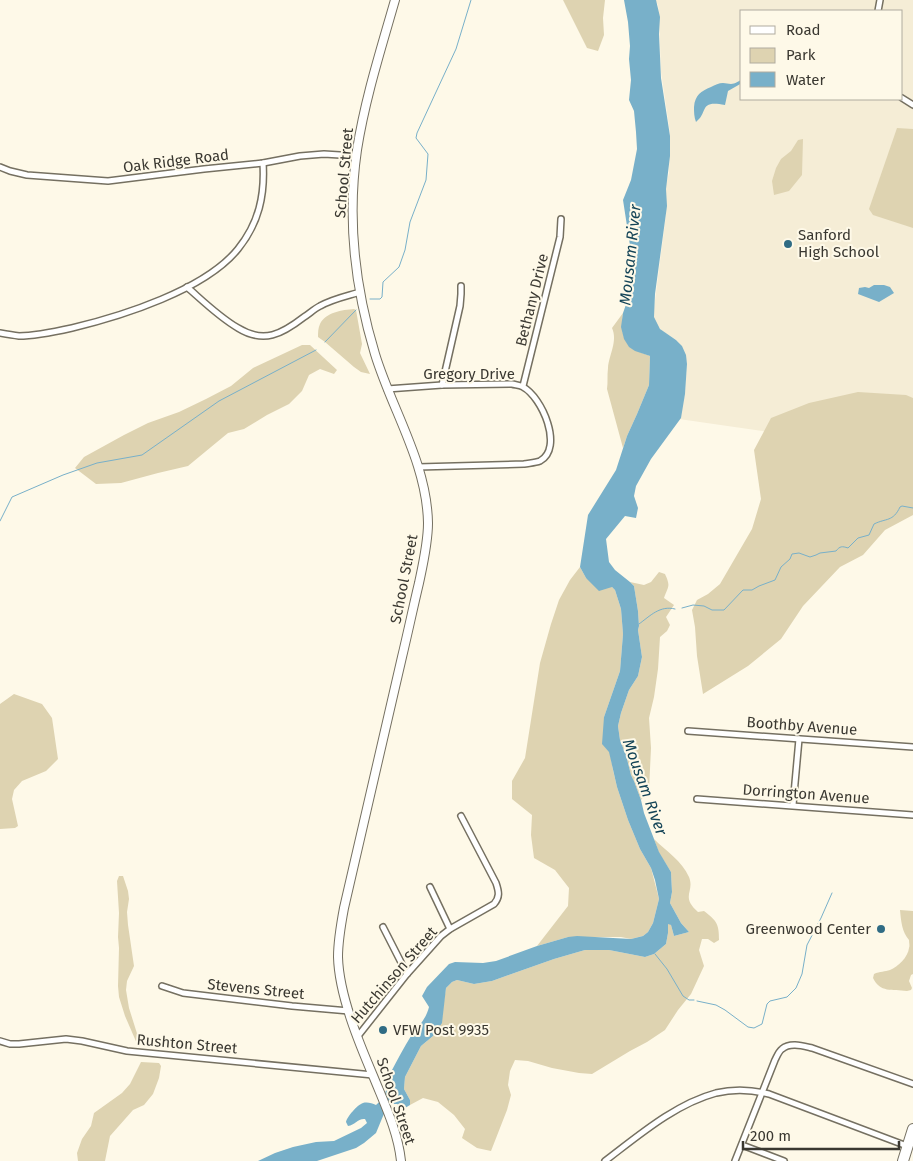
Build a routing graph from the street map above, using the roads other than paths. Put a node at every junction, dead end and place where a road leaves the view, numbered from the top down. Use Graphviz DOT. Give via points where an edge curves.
graph roads {
  1 [pos="395,0"];
  2 [pos="356,156"];
  3 [pos="263,163"];
  4 [pos="0,168"];
  5 [pos="561,219"];
  6 [pos="461,286"];
  7 [pos="187,287"];
  8 [pos="360,292"];
  9 [pos="0,333"];
  10 [pos="442,385"];
  11 [pos="523,386"];
  12 [pos="387,389"];
  13 [pos="418,468"];
  14 [pos="688,731"];
  15 [pos="799,739"];
  16 [pos="913,747"];
  17 [pos="697,799"];
  18 [pos="793,805"];
  19 [pos="913,815"];
  20 [pos="461,816"];
  21 [pos="430,887"];
  22 [pos="383,927"];
  23 [pos="450,929"];
  24 [pos="407,974"];
  25 [pos="162,986"];
  26 [pos="349,1011"];
  27 [pos="358,1036"];
  28 [pos="0,1041"];
  29 [pos="372,1075"];
  30 [pos="913,1084"];
  31 [pos="762,1092"];
  32 [pos="913,1129"];
  33 [pos="742,1145"];
  34 [pos="908,1146"];
  35 [pos="401,1161"];
  36 [pos="605,1161"];
  37 [pos="735,1161"];
  38 [pos="784,1161"];
  39 [pos="904,1161"];
  1 -- 2 [label="street, School Street" via="366,103"];
  2 -- 3 [label="street, Oak Ridge Road" via="324,154"];
  2 -- 8 [label="street, School Street" via="353,223"];
  3 -- 4 [label="street, Oak Ridge Road" via="108,181 27,175"];
  3 -- 7 [label="street" via="261,201 247,237 232,256"];
  5 -- 11 [label="street, Bethany Drive" via="560,237"];
  6 -- 10 [label="street" via="460,306"];
  7 -- 8 [label="street" via="238,329 262,337 290,329 318,307"];
  7 -- 9 [label="street" via="101,321 33,335"];
  8 -- 12 [label="street, School Street" via="368,332"];
  10 -- 11 [label="street, Gregory Drive"];
  10 -- 12 [label="street, Gregory Drive"];
  11 -- 13 [label="street, Gregory Drive" via="538,400 548,422 549,447 542,459 524,464"];
  12 -- 13 [label="street, School Street"];
  13 -- 26 [label="street, School Street" via="428,523 424,560 340,931 339,972"];
  14 -- 15 [label="street, Boothby Avenue"];
  15 -- 16 [label="street, Boothby Avenue"];
  15 -- 18 [label="street"];
  17 -- 18 [label="street, Dorrington Avenue"];
  18 -- 19 [label="street, Dorrington Avenue"];
  20 -- 23 [label="street, Hutchinson Street" via="496,884 498,896 494,904"];
  21 -- 23 [label="street"];
  22 -- 24 [label="street"];
  23 -- 24 [label="street, Hutchinson Street"];
  24 -- 27 [label="street, Hutchinson Street"];
  25 -- 26 [label="street, Stevens Street" via="183,993"];
  26 -- 27 [label="street, School Street"];
  27 -- 29 [label="street, School Street"];
  28 -- 29 [label="street, Rushton Street" via="19,1044 66,1039 127,1051"];
  29 -- 35 [label="street, School Street" via="387,1109"];
  30 -- 31 [label="street" via="812,1048 793,1045 782,1049"];
  31 -- 33 [label="street"];
  31 -- 34 [label="street"];
  31 -- 36 [label="street" via="725,1092 686,1105 658,1121"];
  32 -- 34 [label="highway"];
  33 -- 37 [label="street"];
  33 -- 38 [label="street"];
  34 -- 39 [label="highway"];
}
